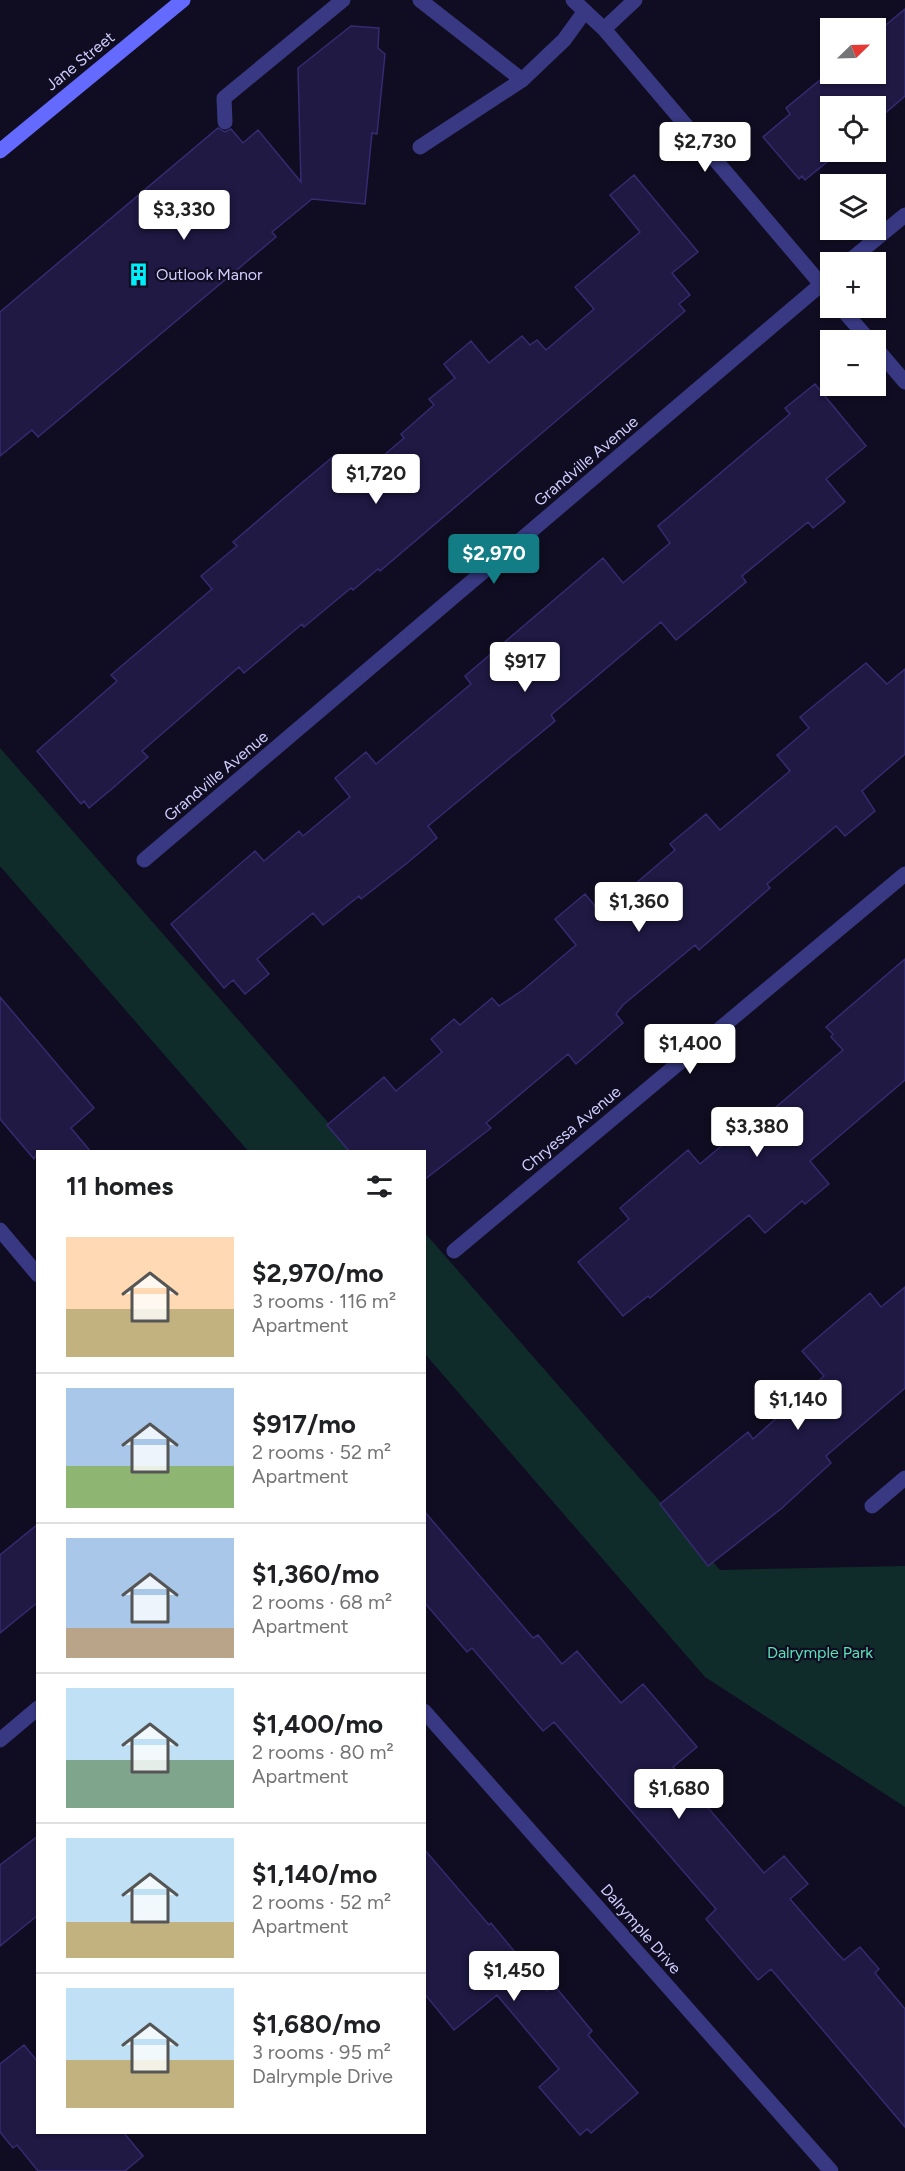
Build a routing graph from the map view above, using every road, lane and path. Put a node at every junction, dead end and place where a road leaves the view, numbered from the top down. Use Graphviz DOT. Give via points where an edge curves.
graph roads {
  1 [pos="183,0"];
  2 [pos="343,0"];
  3 [pos="420,0"];
  4 [pos="573,0"];
  5 [pos="635,0"];
  6 [pos="585,11"];
  7 [pos="604,29"];
  8 [pos="522,80"];
  9 [pos="225,122"];
  10 [pos="420,147"];
  11 [pos="0,151"];
  12 [pos="905,215"];
  13 [pos="860,252"];
  14 [pos="820,276"];
  15 [pos="820,292"];
  16 [pos="850,318"];
  17 [pos="860,330"];
  18 [pos="886,360"];
  19 [pos="905,382"];
  20 [pos="144,860"];
  21 [pos="905,874"];
  22 [pos="0,1230"];
  23 [pos="454,1251"];
  24 [pos="36,1273"];
  25 [pos="905,1478"];
  26 [pos="872,1506"];
  27 [pos="36,1710"];
  28 [pos="426,1713"];
  29 [pos="0,1740"];
  30 [pos="831,2171"];
  1 -- 11 [label="main road, Jane Street"];
  2 -- 9 [label="street" via="224,98"];
  3 -- 8 [label="street"];
  4 -- 6 [label="street"];
  5 -- 7 [label="street"];
  6 -- 7 [label="street"];
  6 -- 8 [label="street" via="564,40"];
  7 -- 14 [label="street"];
  8 -- 10 [label="street"];
  12 -- 13 [label="street"];
  15 -- 20 [label="street, Grandville Avenue"];
  16 -- 17 [label="street"];
  18 -- 19 [label="street"];
  21 -- 23 [label="street, Chryessa Avenue"];
  22 -- 24 [label="street"];
  25 -- 26 [label="street"];
  27 -- 29 [label="street"];
  28 -- 30 [label="street, Dalrymple Drive"];
}
